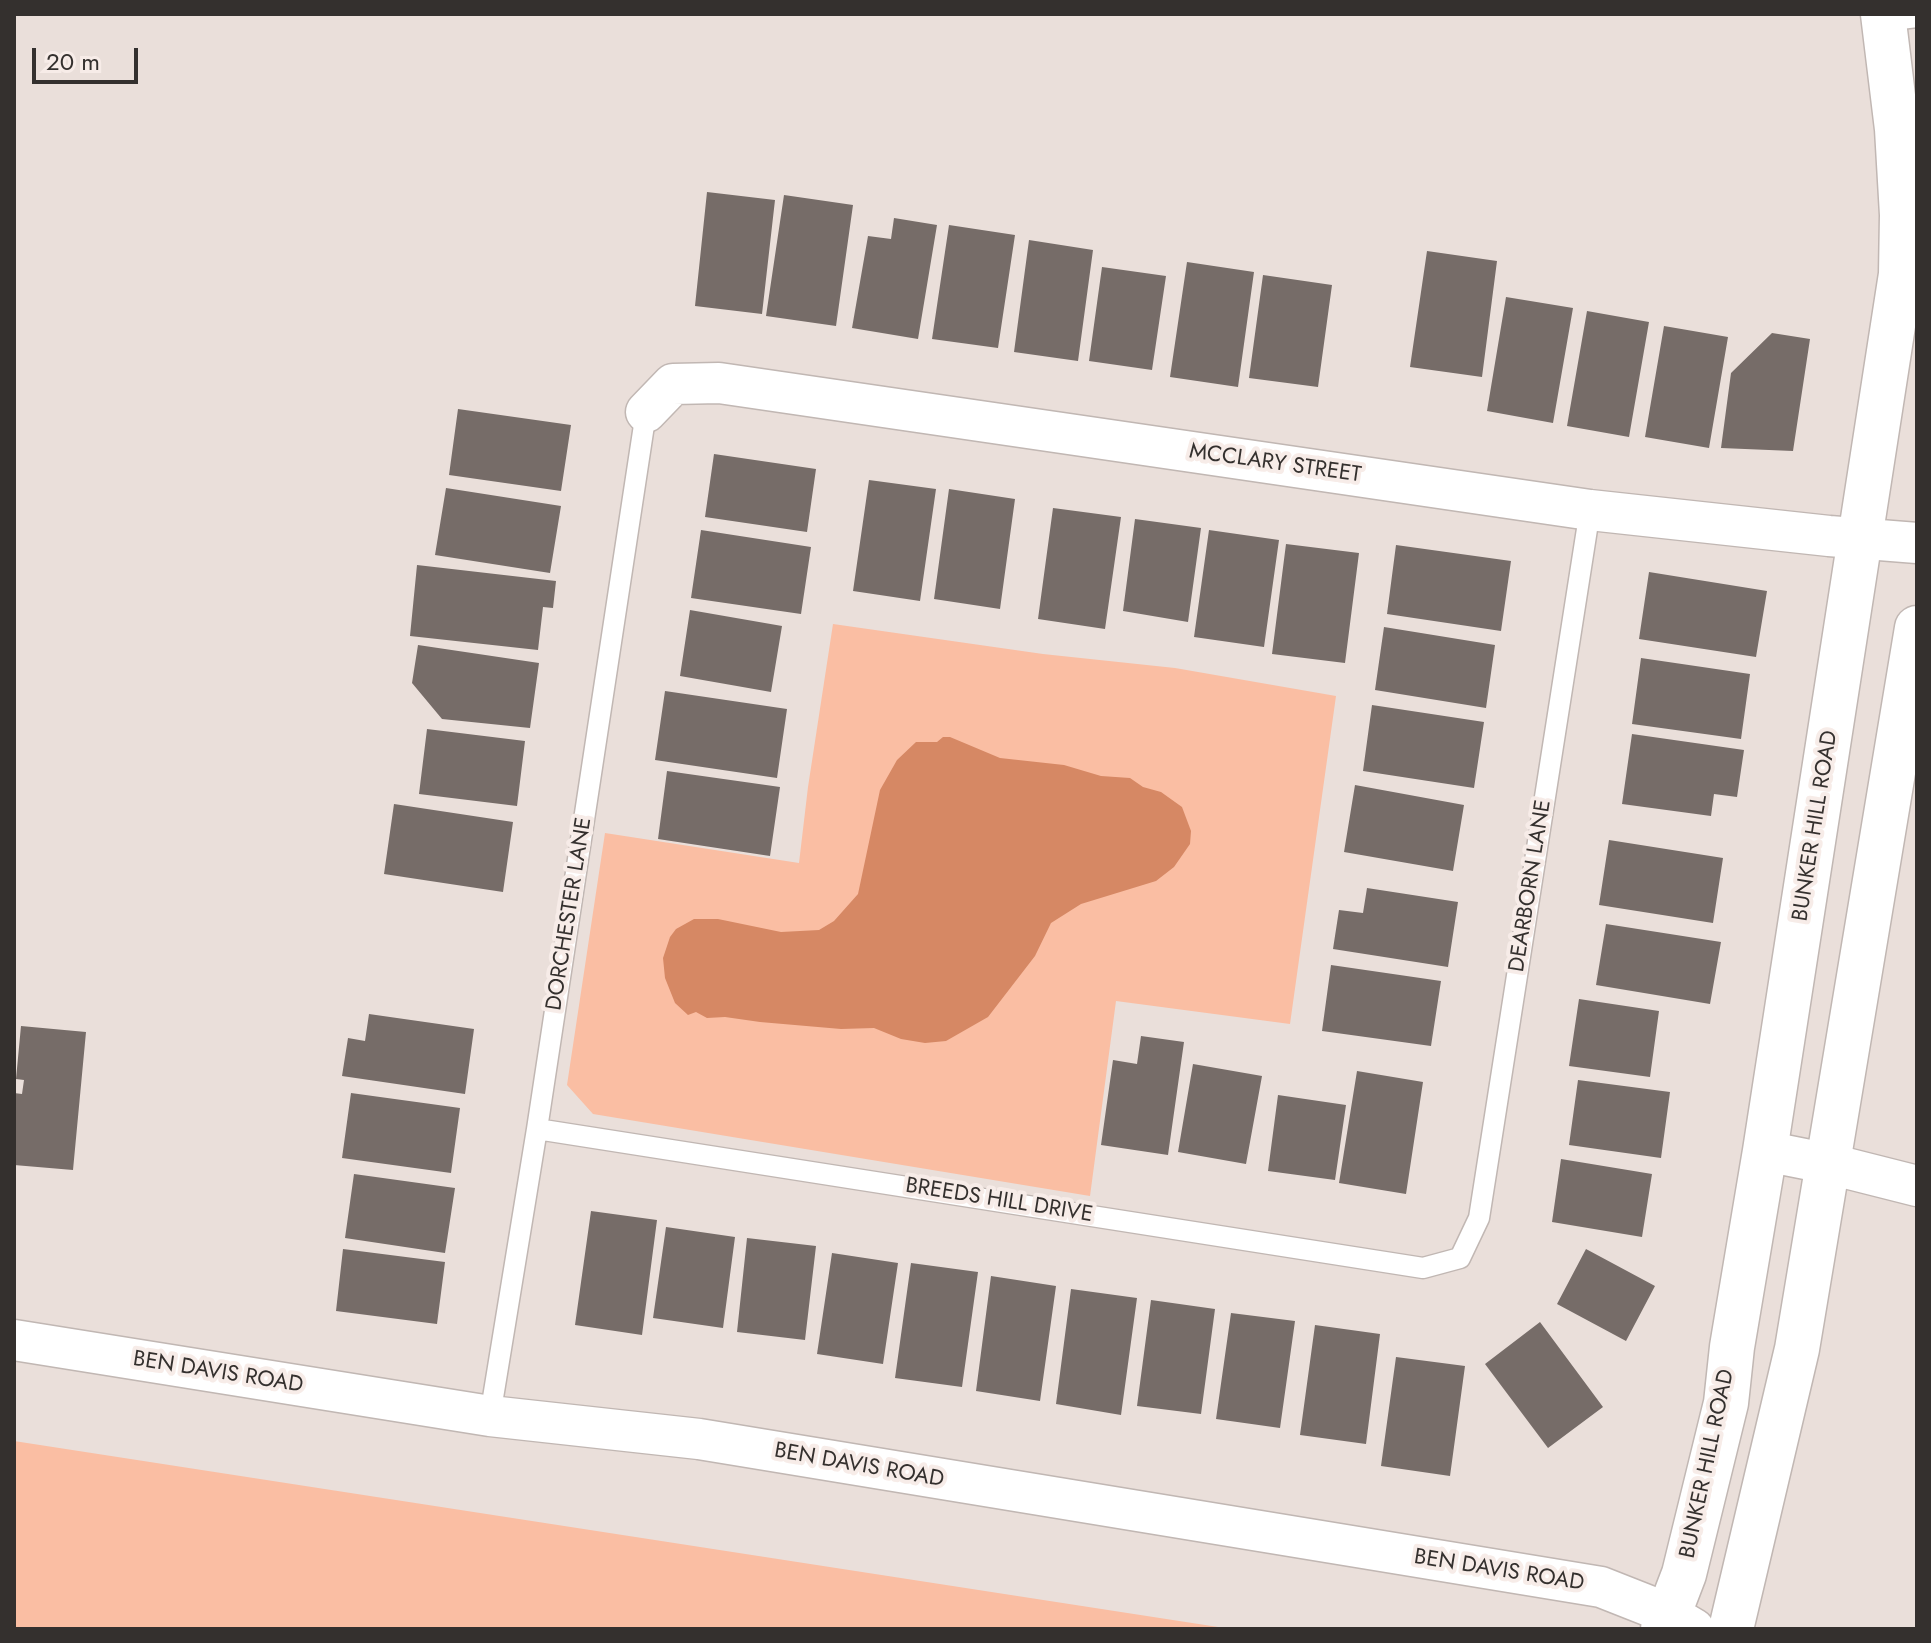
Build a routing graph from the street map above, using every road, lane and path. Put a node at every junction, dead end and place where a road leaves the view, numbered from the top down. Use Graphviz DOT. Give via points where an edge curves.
graph roads {
  1 [pos="1894,17"];
  2 [pos="646,412"];
  3 [pos="1590,510"];
  4 [pos="1860,538"];
  5 [pos="1917,543"];
  6 [pos="1917,628"];
  7 [pos="537,1129"];
  8 [pos="1765,1151"];
  9 [pos="1830,1164"];
  10 [pos="1917,1186"];
  11 [pos="1460,1258"];
  12 [pos="14,1340"];
  13 [pos="490,1416"];
  14 [pos="1675,1624"];
  15 [pos="1731,1629"];
  1 -- 4 [label="main road, BUNKER HILL ROAD" via="1901,274"];
  2 -- 3 [label="street, MCCLARY STREET" via="673,384 719,383"];
  2 -- 7 [label="lane, DORCHESTER LANE"];
  3 -- 4 [label="street, MCCLARY STREET"];
  3 -- 11 [label="lane, DEARBORN LANE" via="1479,1218"];
  4 -- 5 [label="street, MCCLARY STREET"];
  4 -- 8 [label="main road, BUNKER HILL ROAD"];
  6 -- 9 [label="main road"];
  7 -- 11 [label="lane, BREEDS HILL DRIVE" via="1423,1268"];
  7 -- 13 [label="lane, DORCHESTER LANE"];
  8 -- 9 [label="street"];
  8 -- 14 [label="main road, BUNKER HILL ROAD" via="1726,1403"];
  9 -- 10 [label="street"];
  9 -- 15 [label="main road" via="1797,1349"];
  12 -- 13 [label="street, BEN DAVIS ROAD"];
  13 -- 14 [label="street, BEN DAVIS ROAD" via="699,1439 1601,1587"];
}
